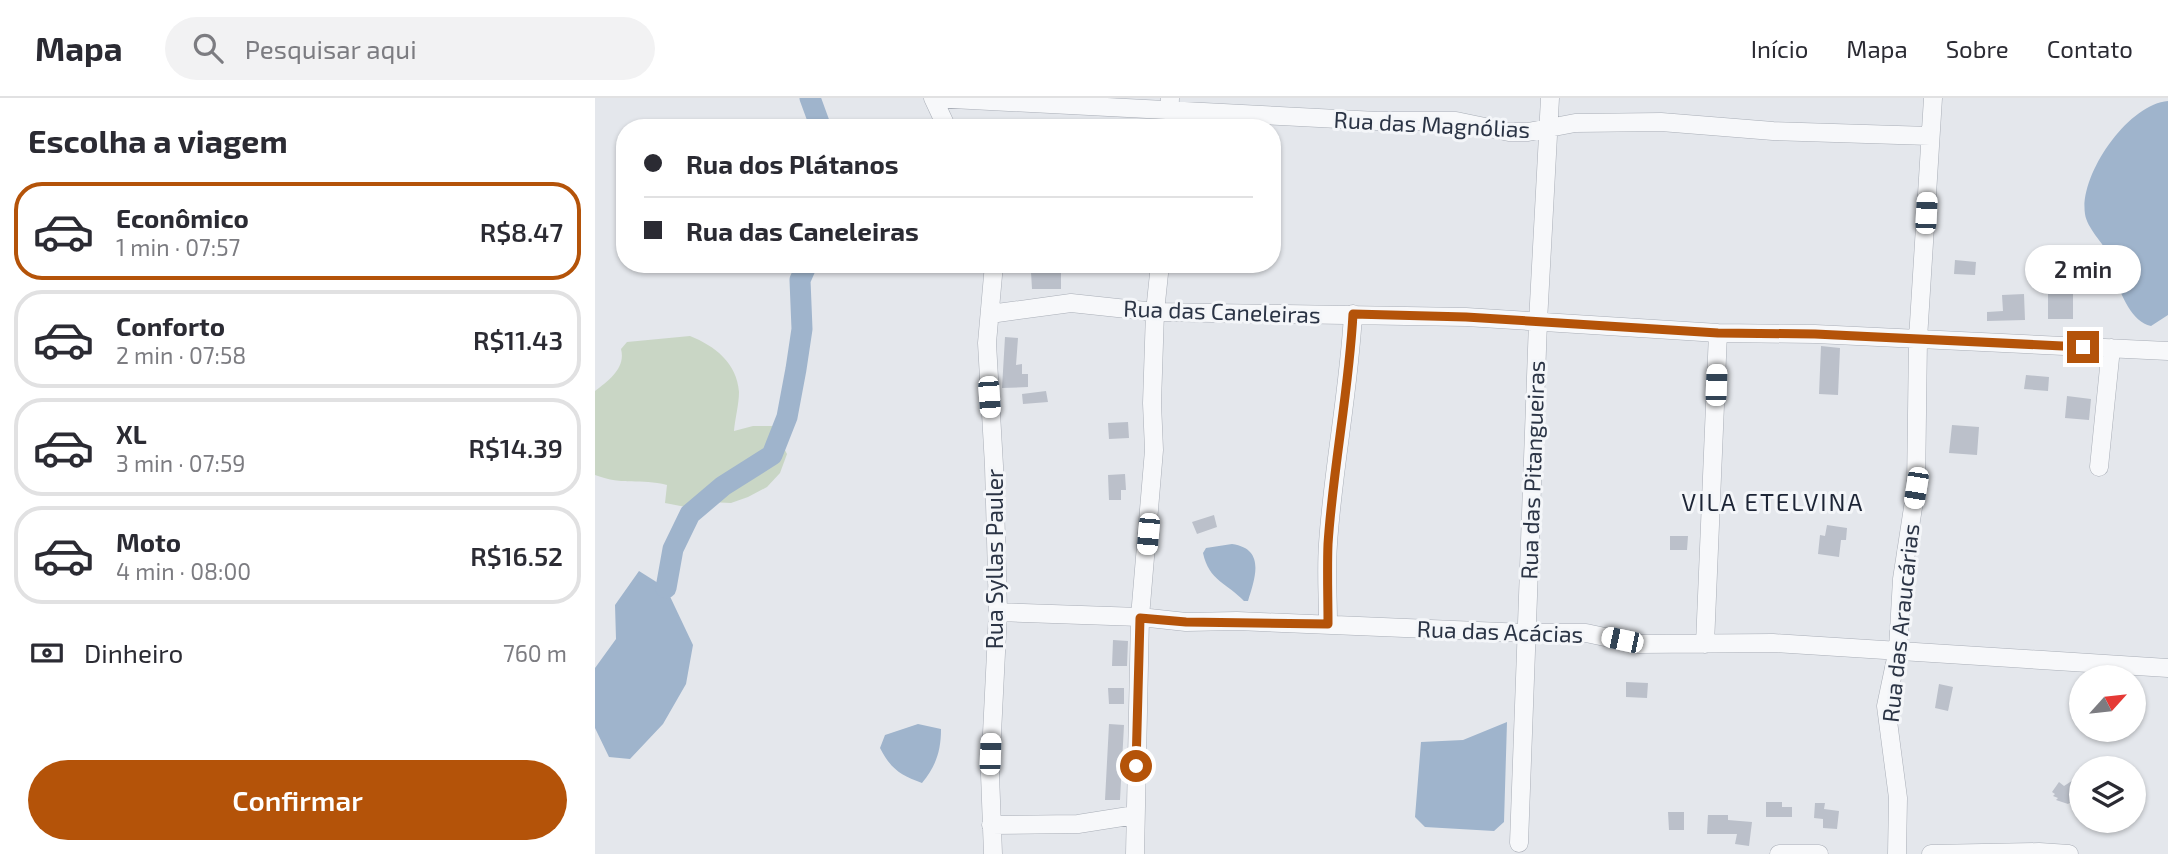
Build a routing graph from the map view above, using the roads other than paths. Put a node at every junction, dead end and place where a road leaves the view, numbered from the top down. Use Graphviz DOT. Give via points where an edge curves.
graph roads {
  1 [pos="933,98"];
  2 [pos="1550,98"];
  3 [pos="1933,98"];
  4 [pos="1170,112"];
  5 [pos="943,119"];
  6 [pos="1549,128"];
  7 [pos="1930,136"];
  8 [pos="993,273"];
  9 [pos="1159,273"];
  10 [pos="1155,312"];
  11 [pos="991,314"];
  12 [pos="1353,314"];
  13 [pos="1538,322"];
  14 [pos="1718,333"];
  15 [pos="1918,340"];
  16 [pos="2111,348"];
  17 [pos="2168,351"];
  18 [pos="2099,467"];
  19 [pos="998,612"];
  20 [pos="1140,618"];
  21 [pos="1328,624"];
  22 [pos="1526,633"];
  23 [pos="1705,644"];
  24 [pos="1898,649"];
  25 [pos="2168,668"];
  26 [pos="1135,815"];
  27 [pos="991,825"];
  28 [pos="1519,843"];
  29 [pos="993,854"];
  30 [pos="1135,854"];
  31 [pos="1779,854"];
  32 [pos="1819,854"];
  33 [pos="1897,854"];
  34 [pos="1931,854"];
  35 [pos="2069,854"];
  1 -- 4 [label="street, Rua das Magnólias"];
  1 -- 5 [label="street"];
  2 -- 6 [label="street, Rua das Pitangueiras"];
  3 -- 7 [label="street, Rua das Araucárias"];
  4 -- 6 [label="street, Rua das Magnólias" via="1456,121 1509,132"];
  6 -- 7 [label="street, Rua das Magnólias" via="1661,122"];
  6 -- 13 [label="street, Rua das Pitangueiras"];
  7 -- 15 [label="street, Rua das Araucárias"];
  8 -- 11 [label="street, Rua Syllas Pauler"];
  9 -- 10 [label="street"];
  10 -- 11 [label="street, Rua das Caneleiras" via="1071,303"];
  10 -- 12 [label="street, Rua das Caneleiras"];
  10 -- 20 [label="street" via="1154,461"];
  11 -- 19 [label="street, Rua Syllas Pauler" via="987,343"];
  12 -- 13 [label="street, Rua das Caneleiras"];
  12 -- 21 [label="street" via="1328,545"];
  13 -- 14 [label="street, Rua das Caneleiras"];
  13 -- 22 [label="street, Rua das Pitangueiras"];
  14 -- 15 [label="street, Rua das Caneleiras"];
  14 -- 23 [label="street"];
  15 -- 16 [label="street, Rua das Caneleiras"];
  15 -- 24 [label="street, Rua das Araucárias" via="1916,488 1902,579"];
  16 -- 17 [label="street, Rua das Caneleiras"];
  16 -- 18 [label="street"];
  19 -- 20 [label="street, Rua das Acácias"];
  19 -- 27 [label="street, Rua Syllas Pauler" via="991,715"];
  20 -- 21 [label="street, Rua das Acácias"];
  20 -- 26 [label="street"];
  21 -- 22 [label="street, Rua das Acácias"];
  22 -- 23 [label="street, Rua das Acácias" via="1586,633 1638,644"];
  22 -- 28 [label="street, Rua das Pitangueiras"];
  23 -- 24 [label="street, Rua das Acácias"];
  24 -- 25 [label="street, Rua das Acácias"];
  24 -- 33 [label="street, Rua das Araucárias" via="1886,706 1898,798"];
  26 -- 27 [label="street" via="1078,824"];
  26 -- 30 [label="street"];
  27 -- 29 [label="street, Rua Syllas Pauler"];
  31 -- 32 [label="street"];
  34 -- 35 [label="street"];
}
